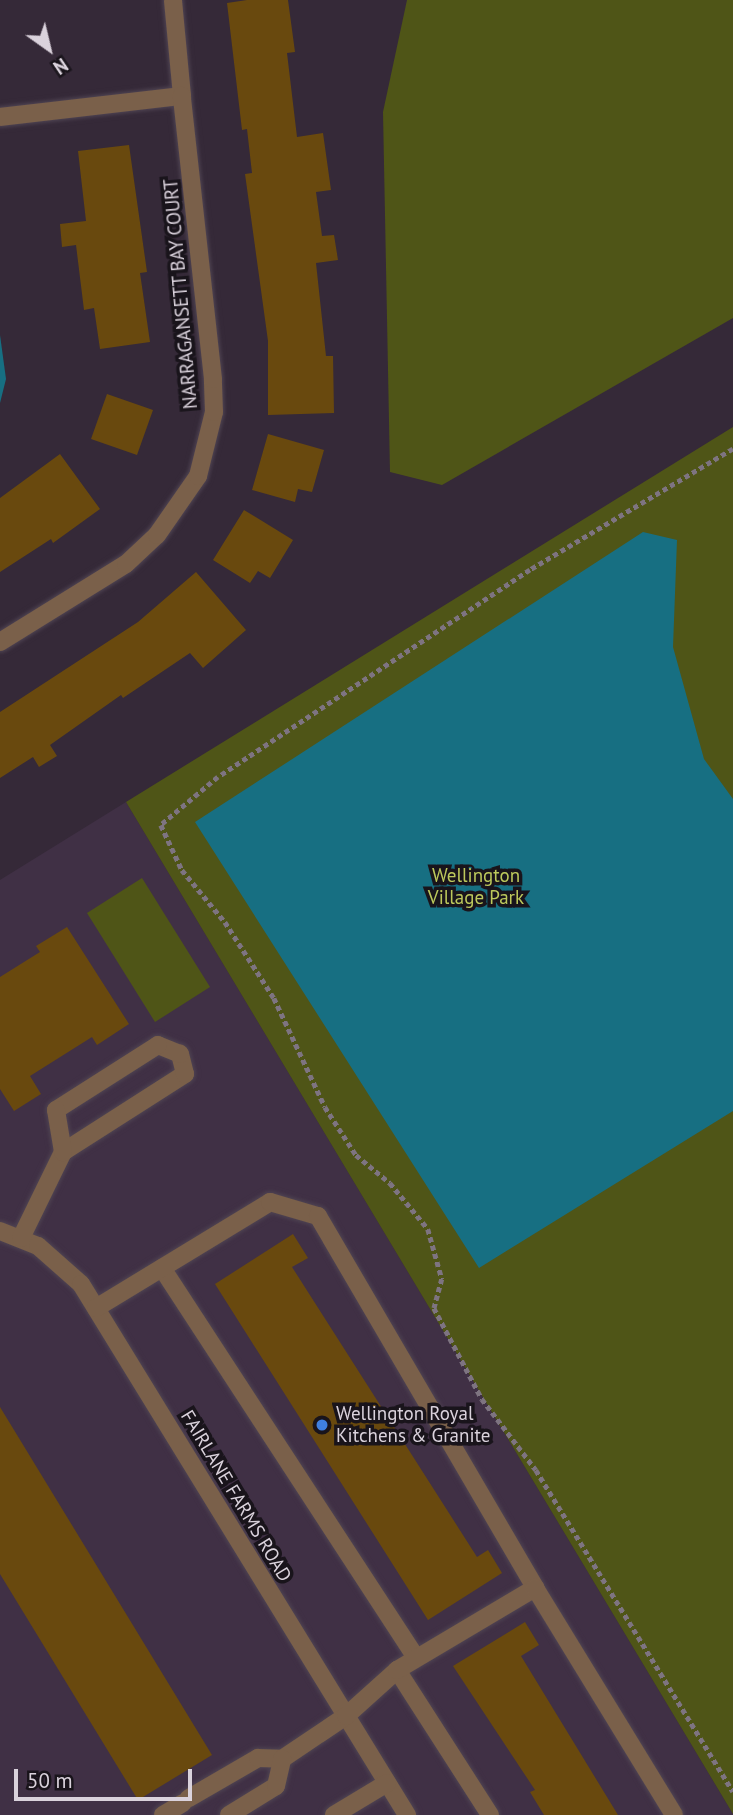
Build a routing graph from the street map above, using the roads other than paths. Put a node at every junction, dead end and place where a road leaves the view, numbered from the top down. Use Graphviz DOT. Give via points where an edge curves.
graph roads {
  1 [pos="173,0"];
  2 [pos="182,96"];
  3 [pos="0,117"];
  4 [pos="0,642"];
  5 [pos="63,1152"];
  6 [pos="0,1231"];
  7 [pos="21,1238"];
  8 [pos="162,1268"];
  9 [pos="96,1308"];
  10 [pos="535,1588"];
  11 [pos="416,1658"];
  12 [pos="397,1670"];
  13 [pos="346,1716"];
  14 [pos="282,1759"];
  15 [pos="387,1783"];
  16 [pos="163,1815"];
  17 [pos="229,1815"];
  18 [pos="334,1815"];
  19 [pos="407,1815"];
  20 [pos="490,1815"];
  21 [pos="674,1815"];
  1 -- 2 [label="street, NARRAGANSETT BAY COURT"];
  2 -- 3 [label="street"];
  2 -- 4 [label="street, NARRAGANSETT BAY COURT" via="214,379 214,412 198,475 157,535 126,564"];
  5 -- 5 [label="street" via="185,1074 180,1054 158,1045 56,1110"];
  5 -- 7 [label="street"];
  6 -- 7 [label="street, FAIRLANE FARMS ROAD"];
  7 -- 9 [label="street, FAIRLANE FARMS ROAD" via="67,1267"];
  8 -- 9 [label="street"];
  8 -- 10 [label="street" via="270,1202 317,1216"];
  8 -- 11 [label="street"];
  9 -- 13 [label="street, FAIRLANE FARMS ROAD"];
  10 -- 11 [label="street"];
  10 -- 21 [label="street"];
  11 -- 12 [label="street"];
  12 -- 13 [label="street"];
  12 -- 20 [label="street"];
  13 -- 14 [label="street"];
  13 -- 15 [label="street, FAIRLANE FARMS ROAD"];
  14 -- 16 [label="street" via="258,1758"];
  14 -- 17 [label="street" via="276,1786"];
  15 -- 18 [label="street"];
  15 -- 19 [label="street, FAIRLANE FARMS ROAD"];
}
